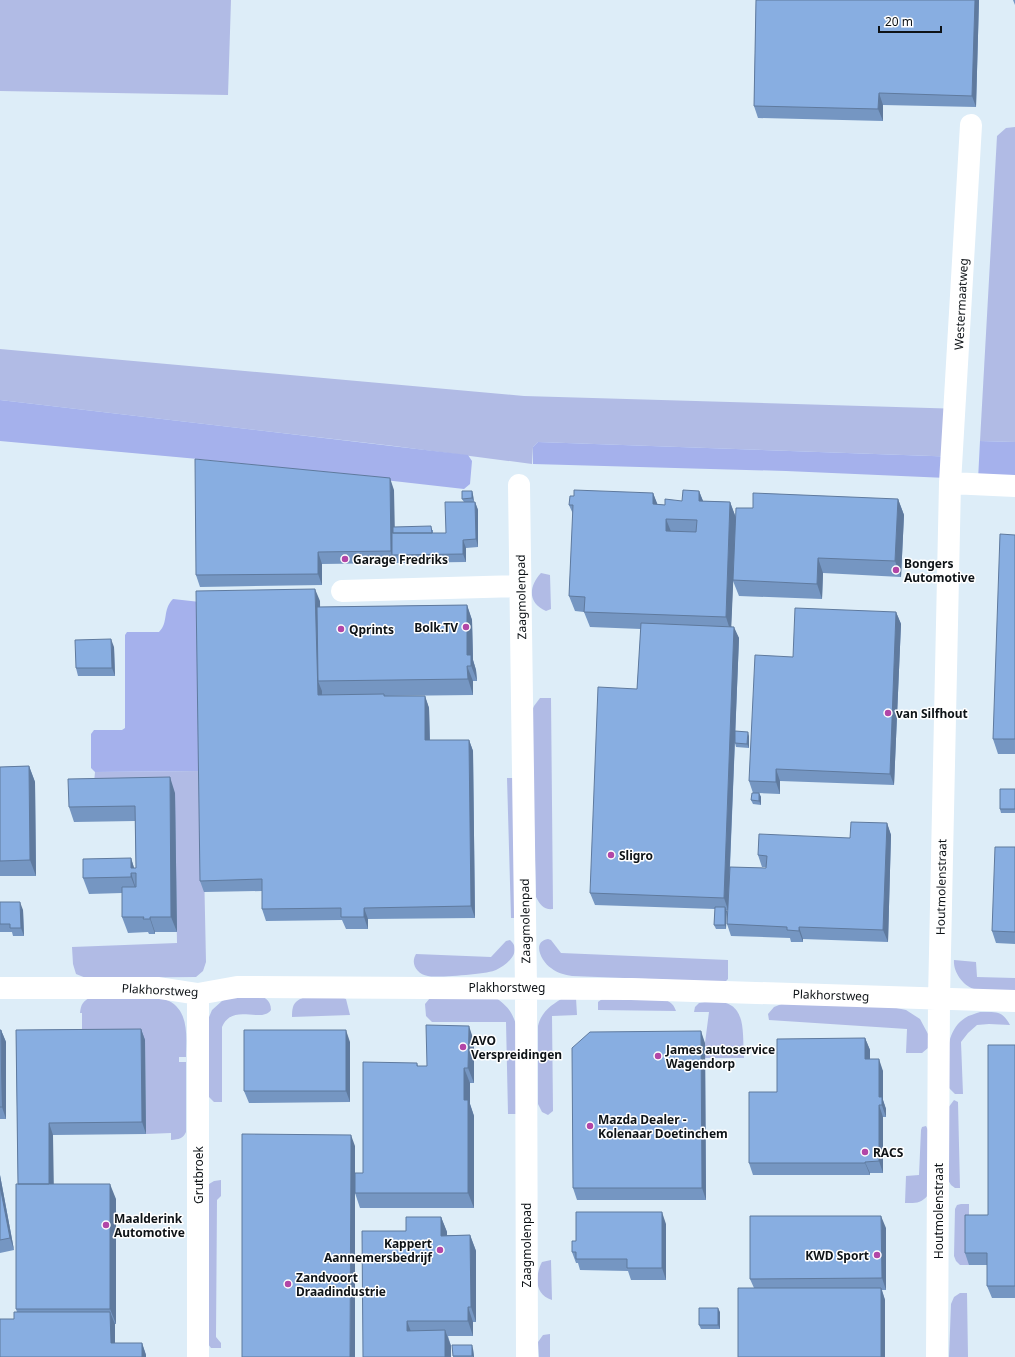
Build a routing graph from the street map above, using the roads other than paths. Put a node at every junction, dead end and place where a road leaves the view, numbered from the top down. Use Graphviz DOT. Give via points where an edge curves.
graph roads {
  1 [pos="971,125"];
  2 [pos="950,483"];
  3 [pos="519,485"];
  4 [pos="1015,486"];
  5 [pos="520,586"];
  6 [pos="342,591"];
  7 [pos="526,987"];
  8 [pos="0,988"];
  9 [pos="198,994"];
  10 [pos="939,999"];
  11 [pos="1015,1001"];
  12 [pos="198,1357"];
  13 [pos="527,1357"];
  14 [pos="937,1357"];
  1 -- 2 [label="street, Westermaatweg"];
  2 -- 4 [label="street"];
  2 -- 10 [label="street, Houtmolenstraat"];
  3 -- 5 [label="street, Zaagmolenpad"];
  5 -- 6 [label="street"];
  5 -- 7 [label="street, Zaagmolenpad"];
  7 -- 9 [label="street, Plakhorstweg" via="237,987"];
  7 -- 10 [label="street, Plakhorstweg"];
  7 -- 13 [label="street, Zaagmolenpad"];
  8 -- 9 [label="street, Plakhorstweg" via="160,988"];
  9 -- 12 [label="street, Grutbroek"];
  10 -- 11 [label="street, Plakhorstweg"];
  10 -- 14 [label="street, Houtmolenstraat"];
}
